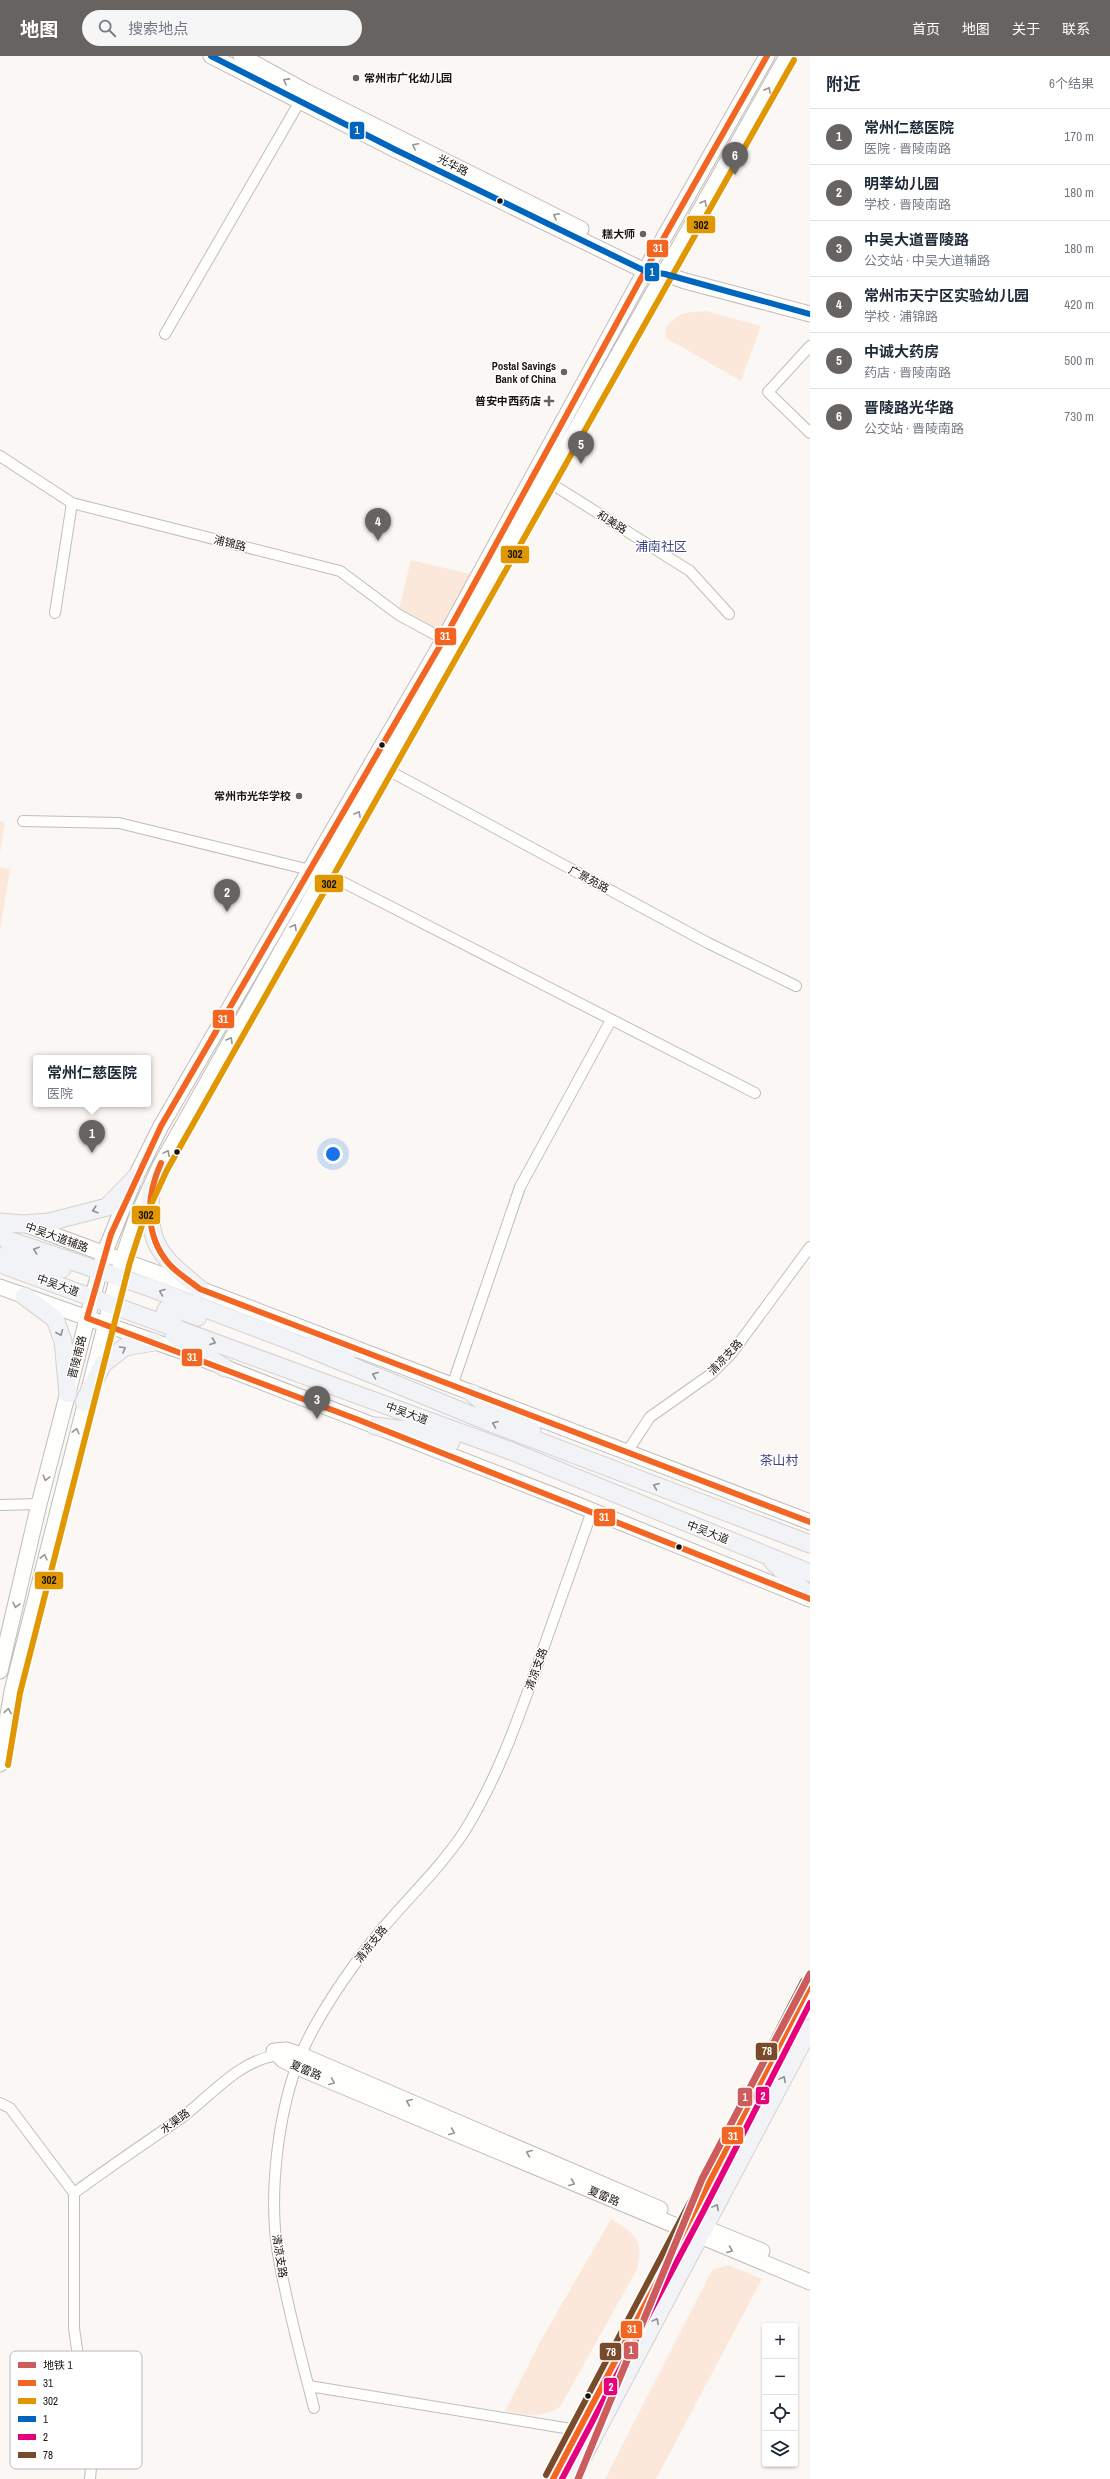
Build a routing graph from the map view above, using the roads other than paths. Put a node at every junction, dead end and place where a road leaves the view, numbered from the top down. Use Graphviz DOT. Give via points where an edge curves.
graph roads {
  1 [pos="211,56"];
  2 [pos="241,56"];
  3 [pos="767,56"];
  4 [pos="787,56"];
  5 [pos="303,96"];
  6 [pos="647,266"];
  7 [pos="665,274"];
  8 [pos="810,314"];
  9 [pos="165,334"];
  10 [pos="810,346"];
  11 [pos="810,433"];
  12 [pos="0,456"];
  13 [pos="547,480"];
  14 [pos="72,503"];
  15 [pos="55,612"];
  16 [pos="729,614"];
  17 [pos="449,642"];
  18 [pos="384,768"];
  19 [pos="23,821"];
  20 [pos="310,870"];
  21 [pos="325,872"];
  22 [pos="796,986"];
  23 [pos="611,1020"];
  24 [pos="755,1093"];
  25 [pos="135,1178"];
  26 [pos="151,1189"];
  27 [pos="0,1216"];
  28 [pos="0,1222"];
  29 [pos="22,1224"];
  30 [pos="0,1237"];
  31 [pos="810,1247"];
  32 [pos="0,1250"];
  33 [pos="104,1254"];
  34 [pos="57,1257"];
  35 [pos="122,1260"];
  36 [pos="0,1264"];
  37 [pos="99,1271"];
  38 [pos="117,1277"];
  39 [pos="0,1288"];
  40 [pos="200,1289"];
  41 [pos="24,1296"];
  42 [pos="92,1298"];
  43 [pos="110,1305"];
  44 [pos="87,1318"];
  45 [pos="150,1319"];
  46 [pos="105,1325"];
  47 [pos="179,1330"];
  48 [pos="288,1340"];
  49 [pos="154,1342"];
  50 [pos="354,1349"];
  51 [pos="346,1364"];
  52 [pos="225,1368"];
  53 [pos="452,1386"];
  54 [pos="472,1393"];
  55 [pos="68,1394"];
  56 [pos="84,1402"];
  57 [pos="375,1426"];
  58 [pos="470,1437"];
  59 [pos="511,1451"];
  60 [pos="565,1451"];
  61 [pos="627,1452"];
  62 [pos="614,1470"];
  63 [pos="39,1504"];
  64 [pos="0,1505"];
  65 [pos="592,1511"];
  66 [pos="677,1520"];
  67 [pos="810,1522"];
  68 [pos="788,1536"];
  69 [pos="810,1540"];
  70 [pos="732,1541"];
  71 [pos="810,1546"];
  72 [pos="764,1554"];
  73 [pos="810,1563"];
  74 [pos="810,1572"];
  75 [pos="810,1596"];
  76 [pos="810,1599"];
  77 [pos="0,1672"];
  78 [pos="0,1764"];
  79 [pos="810,1985"];
  80 [pos="810,2028"];
  81 [pos="278,2055"];
  82 [pos="299,2061"];
  83 [pos="0,2103"];
  84 [pos="74,2193"];
  85 [pos="685,2225"];
  86 [pos="703,2232"];
  87 [pos="810,2271"];
  88 [pos="810,2282"];
  89 [pos="77,2351"];
  90 [pos="309,2386"];
  91 [pos="314,2408"];
  92 [pos="604,2417"];
  93 [pos="577,2430"];
  94 [pos="91,2469"];
  95 [pos="90,2479"];
  96 [pos="545,2479"];
  97 [pos="553,2479"];
  98 [pos="570,2479"];
  99 [pos="581,2479"];
  1 -- 5 [label="main road, 光华路"];
  5 -- 2 [label="main road, 光华路, one-way"];
  3 -- 6 [label="main road, 晋陵南路"];
  7 -- 4 [label="main road, 晋陵南路, one-way"];
  5 -- 6 [label="main road, 光华路"];
  5 -- 9 [label="street"];
  6 -- 7 [label="main road, 光华路"];
  6 -- 17 [label="main road, 晋陵南路"];
  7 -- 8 [label="main road, 光华路"];
  7 -- 13 [label="main road, 晋陵南路"];
  10 -- 11 [label="street" via="768,392"];
  12 -- 14 [label="street, 浦锦路"];
  13 -- 16 [label="street, 和美路" via="690,571"];
  13 -- 17 [label="main road, 晋陵南路"];
  14 -- 15 [label="street"];
  14 -- 17 [label="street, 浦锦路" via="340,571 399,615"];
  17 -- 18 [label="main road, 晋陵南路"];
  17 -- 20 [label="main road, 晋陵南路"];
  21 -- 18 [label="main road, 晋陵南路, one-way"];
  18 -- 22 [label="street, 广景苑路" via="708,943"];
  19 -- 20 [label="street" via="119,823"];
  20 -- 25 [label="main road, 晋陵南路" via="161,1126"];
  21 -- 23 [label="street"];
  26 -- 21 [label="main road, 晋陵南路, one-way" via="177,1133"];
  23 -- 24 [label="street"];
  23 -- 53 [label="street" via="520,1187"];
  25 -- 29 [label="main road, one-way" via="107,1207 49,1222"];
  25 -- 33 [label="main road, 晋陵南路"];
  26 -- 35 [label="main road, 晋陵南路" via="136,1219"];
  26 -- 40 [label="main road" via="149,1216 156,1243 165,1260"];
  27 -- 29 [label="main road, 中吴大道辅路"];
  28 -- 29 [label="main road"];
  29 -- 33 [label="main road, 中吴大道辅路"];
  34 -- 30 [label="main road, 中吴大道, one-way"];
  31 -- 61 [label="street, 清凉支路" via="731,1354 711,1374 650,1417"];
  32 -- 34 [label="main road" via="62,1269 64,1264"];
  33 -- 35 [label="main road, 中吴大道辅路"];
  33 -- 37 [label="main road, 晋陵南路"];
  34 -- 37 [label="main road, 中吴大道"];
  35 -- 38 [label="main road, 晋陵南路"];
  35 -- 40 [label="main road, 中吴大道辅路"];
  36 -- 42 [label="main road, 中吴大道"];
  37 -- 38 [label="main road, 中吴大道"];
  37 -- 42 [label="main road, 晋陵南路"];
  38 -- 43 [label="main road, 晋陵南路"];
  48 -- 38 [label="main road, 中吴大道, one-way"];
  39 -- 41 [label="main road"];
  40 -- 50 [label="main road, 中吴大道辅路"];
  41 -- 44 [label="main road"];
  41 -- 55 [label="main road, one-way" via="54,1319 63,1341"];
  42 -- 43 [label="main road, 中吴大道"];
  42 -- 44 [label="main road, 晋陵南路"];
  43 -- 45 [label="main road, 中吴大道"];
  43 -- 46 [label="main road, 晋陵南路"];
  44 -- 46 [label="main road"];
  44 -- 55 [label="main road, 晋陵南路"];
  45 -- 47 [label="main road, 中吴大道"];
  45 -- 52 [label="main road"];
  46 -- 49 [label="main road"];
  46 -- 56 [label="main road, 晋陵南路"];
  47 -- 51 [label="main road" via="164,1316 166,1310 182,1311 288,1352"];
  47 -- 58 [label="main road, 中吴大道, one-way"];
  48 -- 50 [label="main road"];
  48 -- 51 [label="main road, 中吴大道"];
  49 -- 52 [label="main road"];
  56 -- 49 [label="main road, one-way" via="103,1364 125,1346"];
  50 -- 53 [label="main road, 中吴大道辅路"];
  60 -- 51 [label="main road, 中吴大道, one-way"];
  52 -- 57 [label="main road"];
  53 -- 54 [label="main road, 中吴大道辅路"];
  54 -- 60 [label="main road" via="487,1407 511,1417"];
  54 -- 61 [label="main road, 中吴大道辅路"];
  55 -- 63 [label="main road, 晋陵南路, one-way"];
  78 -- 56 [label="main road, 晋陵南路, one-way" via="12,1691"];
  57 -- 59 [label="main road" via="421,1432 476,1450"];
  57 -- 65 [label="main road"];
  58 -- 59 [label="main road, 中吴大道"];
  58 -- 62 [label="main road" via="522,1447 608,1482 620,1483 622,1479"];
  59 -- 66 [label="main road, 中吴大道"];
  60 -- 62 [label="main road, 中吴大道"];
  61 -- 67 [label="main road, 中吴大道辅路"];
  68 -- 62 [label="main road, 中吴大道, one-way"];
  63 -- 64 [label="street"];
  63 -- 77 [label="main road, 晋陵南路, one-way"];
  65 -- 76 [label="main road"];
  65 -- 82 [label="street, 清凉支路" via="505,1752 484,1797 464,1832 437,1868 370,1943 339,1987"];
  66 -- 70 [label="main road, 中吴大道"];
  66 -- 71 [label="main road" via="665,1509 667,1504 680,1503 765,1535"];
  68 -- 69 [label="main road"];
  68 -- 71 [label="main road, 中吴大道"];
  70 -- 72 [label="main road, 中吴大道"];
  70 -- 73 [label="main road"];
  72 -- 74 [label="main road, 中吴大道"];
  72 -- 75 [label="main road"];
  79 -- 85 [label="main road"];
  86 -- 80 [label="main road, one-way"];
  81 -- 82 [label="main road, 夏雷路" via="274,2051 287,2050"];
  81 -- 84 [label="street, 水渠路" via="265,2057 234,2074 178,2120"];
  82 -- 85 [label="main road, 夏雷路"];
  82 -- 90 [label="street, 清凉支路" via="285,2112 274,2206 278,2252"];
  83 -- 84 [label="street" via="10,2108"];
  84 -- 89 [label="street" via="74,2328"];
  85 -- 86 [label="main road, 夏雷路"];
  85 -- 93 [label="main road"];
  86 -- 87 [label="main road, 夏雷路"];
  86 -- 88 [label="main road, 夏雷路, one-way"];
  92 -- 86 [label="main road, one-way"];
  90 -- 91 [label="street, 清凉支路"];
  90 -- 93 [label="street"];
  92 -- 98 [label="main road"];
  92 -- 99 [label="main road"];
  93 -- 96 [label="main road"];
  93 -- 97 [label="main road"];
  94 -- 95 [label="street"];
}
